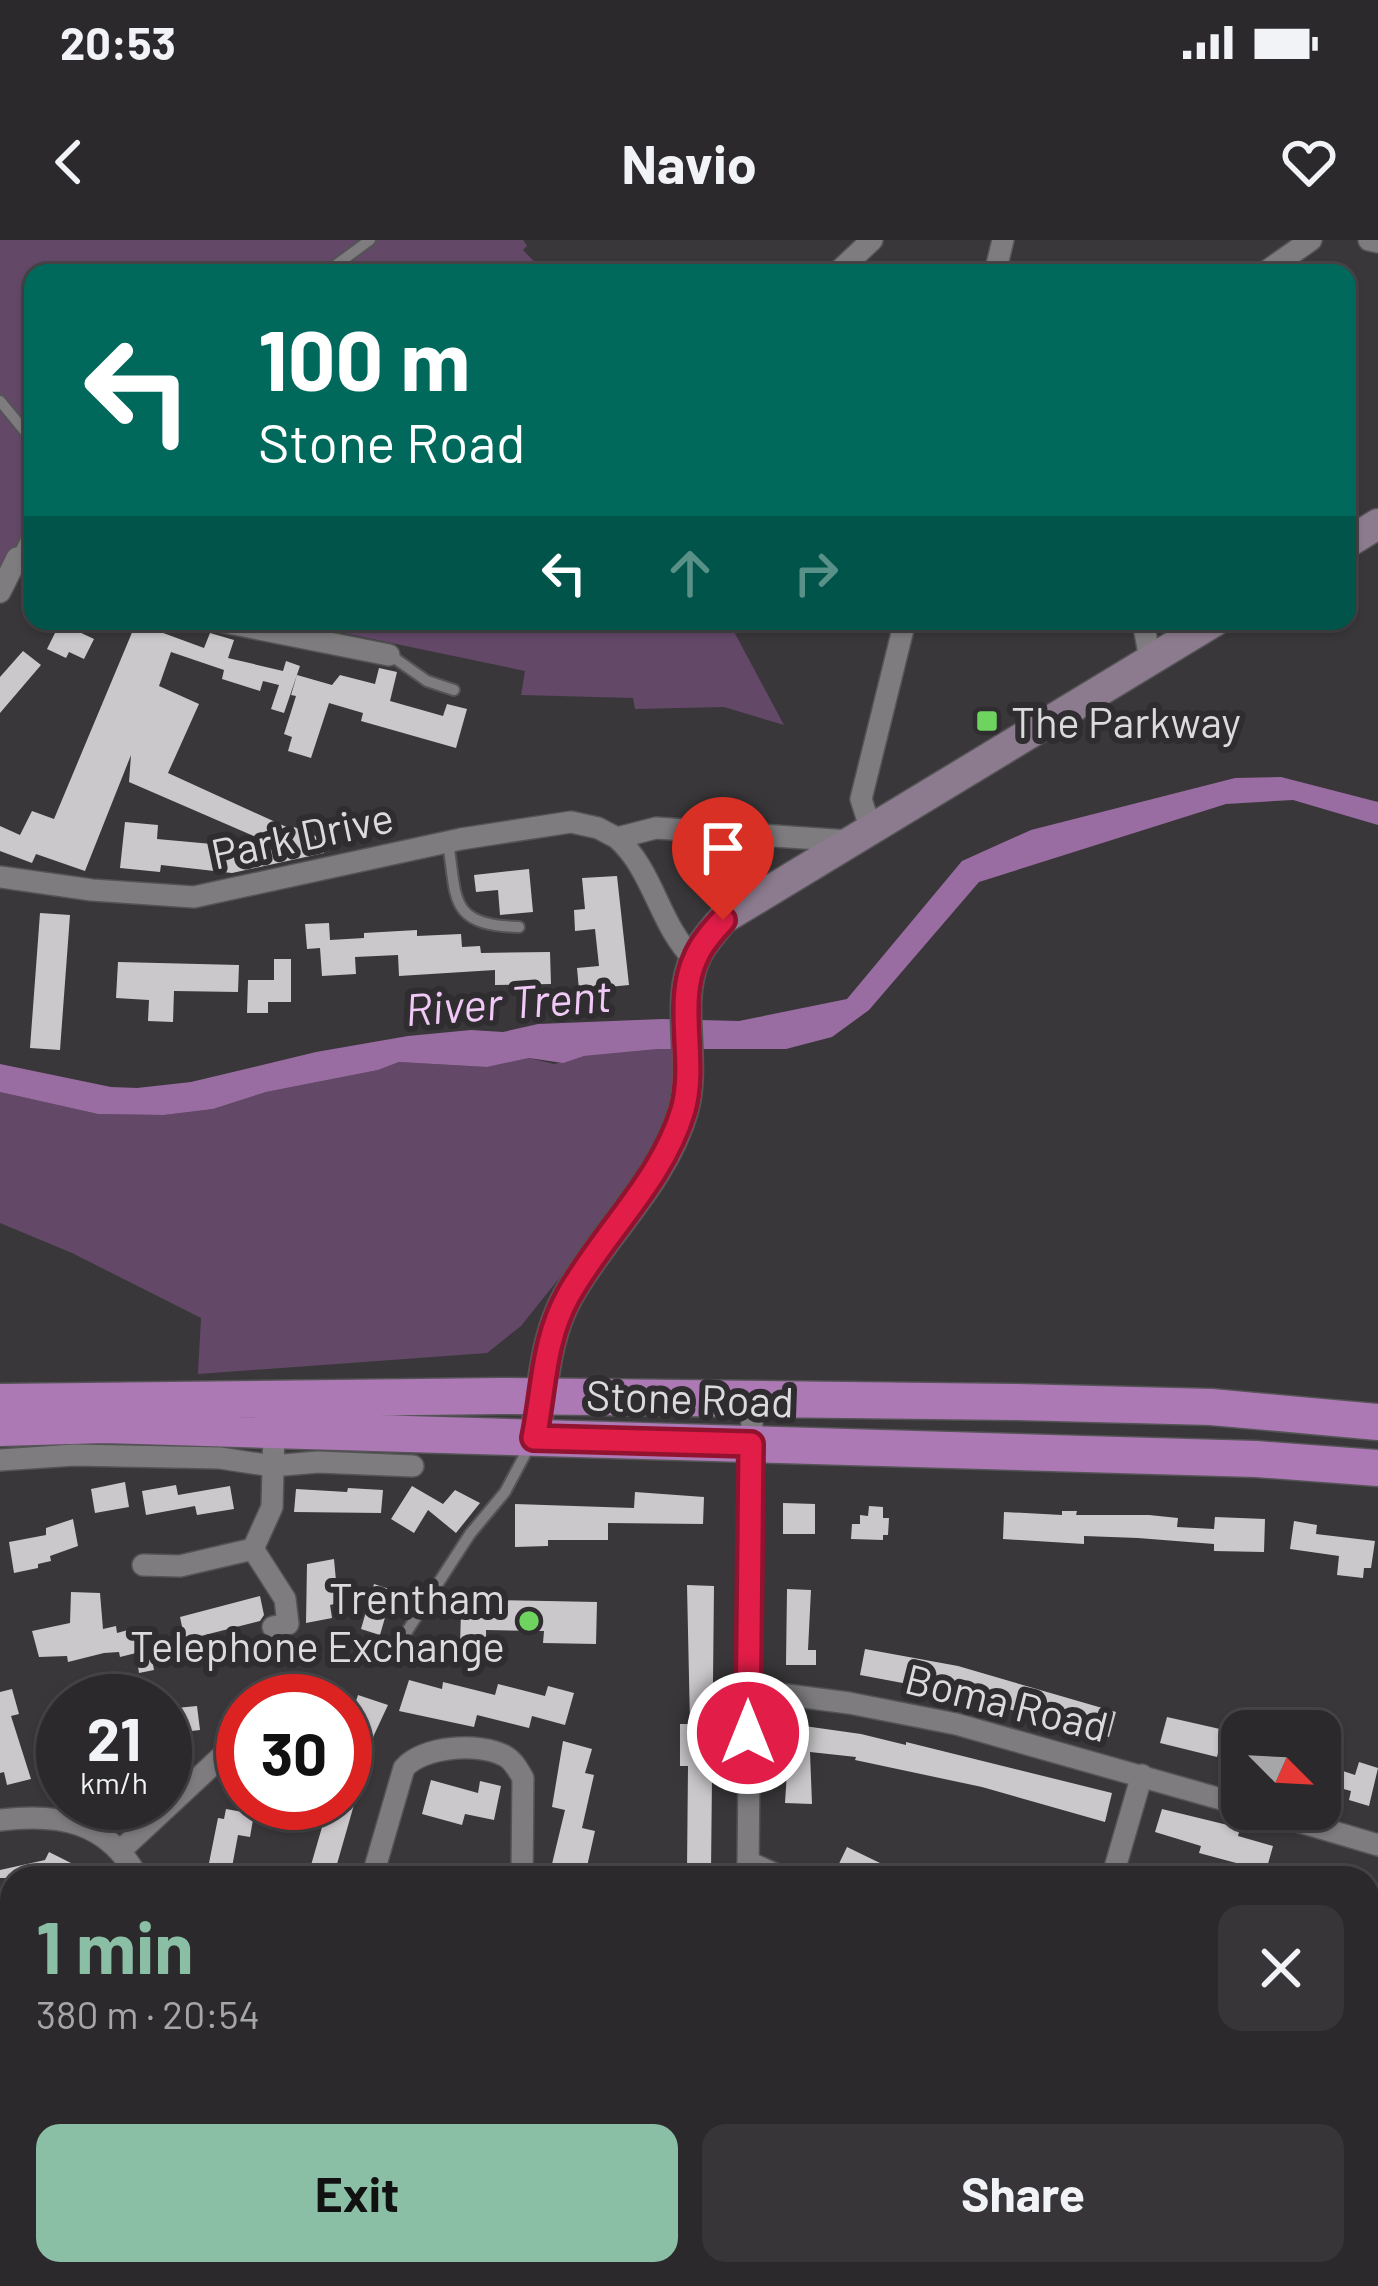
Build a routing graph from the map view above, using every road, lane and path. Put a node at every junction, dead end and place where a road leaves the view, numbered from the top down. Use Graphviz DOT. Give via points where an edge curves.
graph roads {
  1 [pos="370,240"];
  2 [pos="872,240"];
  3 [pos="1310,240"];
  4 [pos="337,264"];
  5 [pos="847,264"];
  6 [pos="1277,264"];
  7 [pos="0,401"];
  8 [pos="24,428"];
  9 [pos="24,558"];
  10 [pos="0,592"];
  11 [pos="264,630"];
  12 [pos="903,630"];
  13 [pos="1146,630"];
  14 [pos="1200,630"];
  15 [pos="389,655"];
  16 [pos="1150,660"];
  17 [pos="454,690"];
  18 [pos="860,834"];
  19 [pos="617,838"];
  20 [pos="448,842"];
  21 [pos="0,877"];
  22 [pos="519,927"];
  23 [pos="694,959"];
  24 [pos="542,1397"];
  25 [pos="752,1400"];
  26 [pos="0,1402"];
  27 [pos="1378,1422"];
  28 [pos="0,1428"];
  29 [pos="534,1438"];
  30 [pos="751,1444"];
  31 [pos="273,1448"];
  32 [pos="0,1460"];
  33 [pos="413,1466"];
  34 [pos="1378,1468"];
  35 [pos="253,1549"];
  36 [pos="143,1565"];
  37 [pos="273,1627"];
  38 [pos="401,1639"];
  39 [pos="749,1690"];
  40 [pos="216,1761"];
  41 [pos="1142,1775"];
  42 [pos="1221,1799"];
  43 [pos="0,1820"];
  44 [pos="1327,1830"];
  45 [pos="1378,1845"];
  46 [pos="122,1850"];
  47 [pos="131,1866"];
  48 [pos="375,1866"];
  49 [pos="522,1866"];
  50 [pos="748,1866"];
  51 [pos="1115,1866"];
  1 -- 4 [label="lane"];
  2 -- 5 [label="street"];
  3 -- 6 [label="street"];
  7 -- 8 [label="lane"];
  9 -- 10 [label="street"];
  11 -- 15 [label="street"];
  12 -- 18 [label="street" via="861,800"];
  13 -- 16 [label="street"];
  14 -- 16 [label="main road"];
  15 -- 17 [label="lane"];
  16 -- 18 [label="main road"];
  18 -- 19 [label="street, Park Drive" via="656,828"];
  18 -- 23 [label="main road" via="723,920"];
  19 -- 20 [label="street, Park Drive" via="571,822"];
  19 -- 23 [label="street" via="634,853"];
  20 -- 21 [label="street, Park Drive" via="194,897"];
  20 -- 22 [label="lane" via="463,912 478,923"];
  23 -- 24 [label="main road" via="691,1064 671,1144 565,1300"];
  24 -- 25 [label="highway, Stone Road"];
  24 -- 26 [label="highway, Stone Road"];
  24 -- 29 [label="main road"];
  25 -- 27 [label="highway, Stone Road" via="1211,1407"];
  25 -- 30 [label="street"];
  28 -- 31 [label="highway, Stone Road" via="105,1425"];
  29 -- 30 [label="highway, Stone Road"];
  29 -- 31 [label="highway, Stone Road"];
  29 -- 38 [label="lane"];
  30 -- 34 [label="highway, Stone Road"];
  30 -- 39 [label="street"];
  31 -- 32 [label="street" via="220,1458"];
  31 -- 33 [label="street" via="318,1462"];
  31 -- 35 [label="street" via="272,1507"];
  35 -- 36 [label="street" via="180,1566"];
  35 -- 37 [label="street" via="285,1598 288,1624"];
  39 -- 41 [label="street, Boma Road" via="956,1724"];
  39 -- 50 [label="street"];
  40 -- 46 [label="street"];
  41 -- 42 [label="street, Boma Road"];
  41 -- 51 [label="street"];
  43 -- 46 [label="street" via="42,1815 75,1822"];
  44 -- 45 [label="street"];
  46 -- 47 [label="street"];
  48 -- 49 [label="street" via="404,1768 435,1749 491,1752 515,1764 523,1778"];
}
